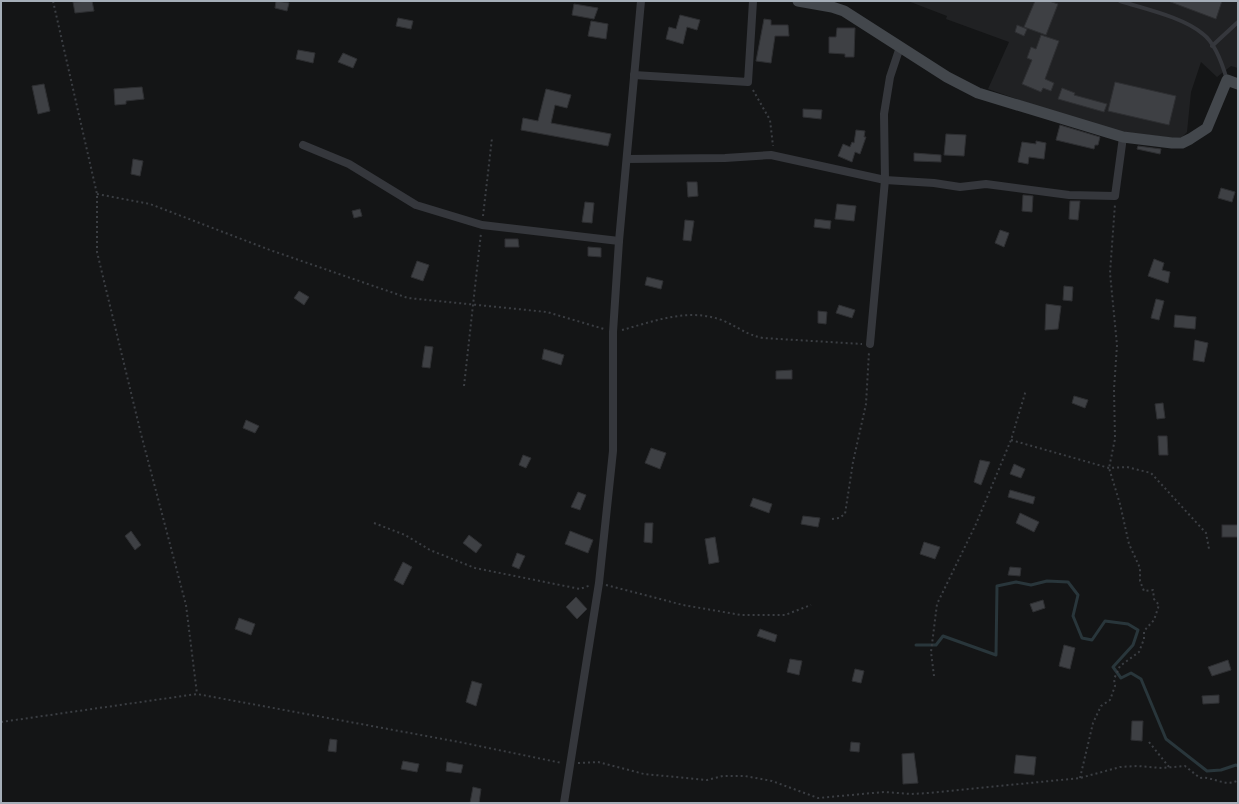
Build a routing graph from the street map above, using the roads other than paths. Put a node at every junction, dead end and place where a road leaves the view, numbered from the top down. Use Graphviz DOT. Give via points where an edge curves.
graph roads {
  1 [pos="641,1"];
  2 [pos="753,1"];
  3 [pos="798,1"];
  4 [pos="1120,1"];
  5 [pos="1238,22"];
  6 [pos="1212,46"];
  7 [pos="900,47"];
  8 [pos="634,75"];
  9 [pos="1233,82"];
  10 [pos="1123,137"];
  11 [pos="303,145"];
  12 [pos="627,159"];
  13 [pos="885,180"];
  14 [pos="619,242"];
  15 [pos="870,344"];
  16 [pos="564,803"];
  1 -- 8 [label="street"];
  2 -- 8 [label="street" via="748,82"];
  3 -- 7 [label="street" via="832,7 844,12"];
  4 -- 6 [label="lane" via="1189,25 1204,34"];
  5 -- 6 [label="lane"];
  6 -- 9 [label="lane"];
  7 -- 10 [label="street" via="947,77 987,97"];
  7 -- 13 [label="street" via="890,78 884,114"];
  8 -- 12 [label="street"];
  9 -- 10 [label="street" via="1207,128 1182,143"];
  10 -- 13 [label="street" via="1116,196 1069,195 986,184 960,187 934,182"];
  11 -- 14 [label="street" via="349,164 416,205 482,225"];
  12 -- 13 [label="street" via="771,155"];
  12 -- 14 [label="street"];
  13 -- 15 [label="street"];
  14 -- 16 [label="street" via="613,332 613,451 599,583"];
}
